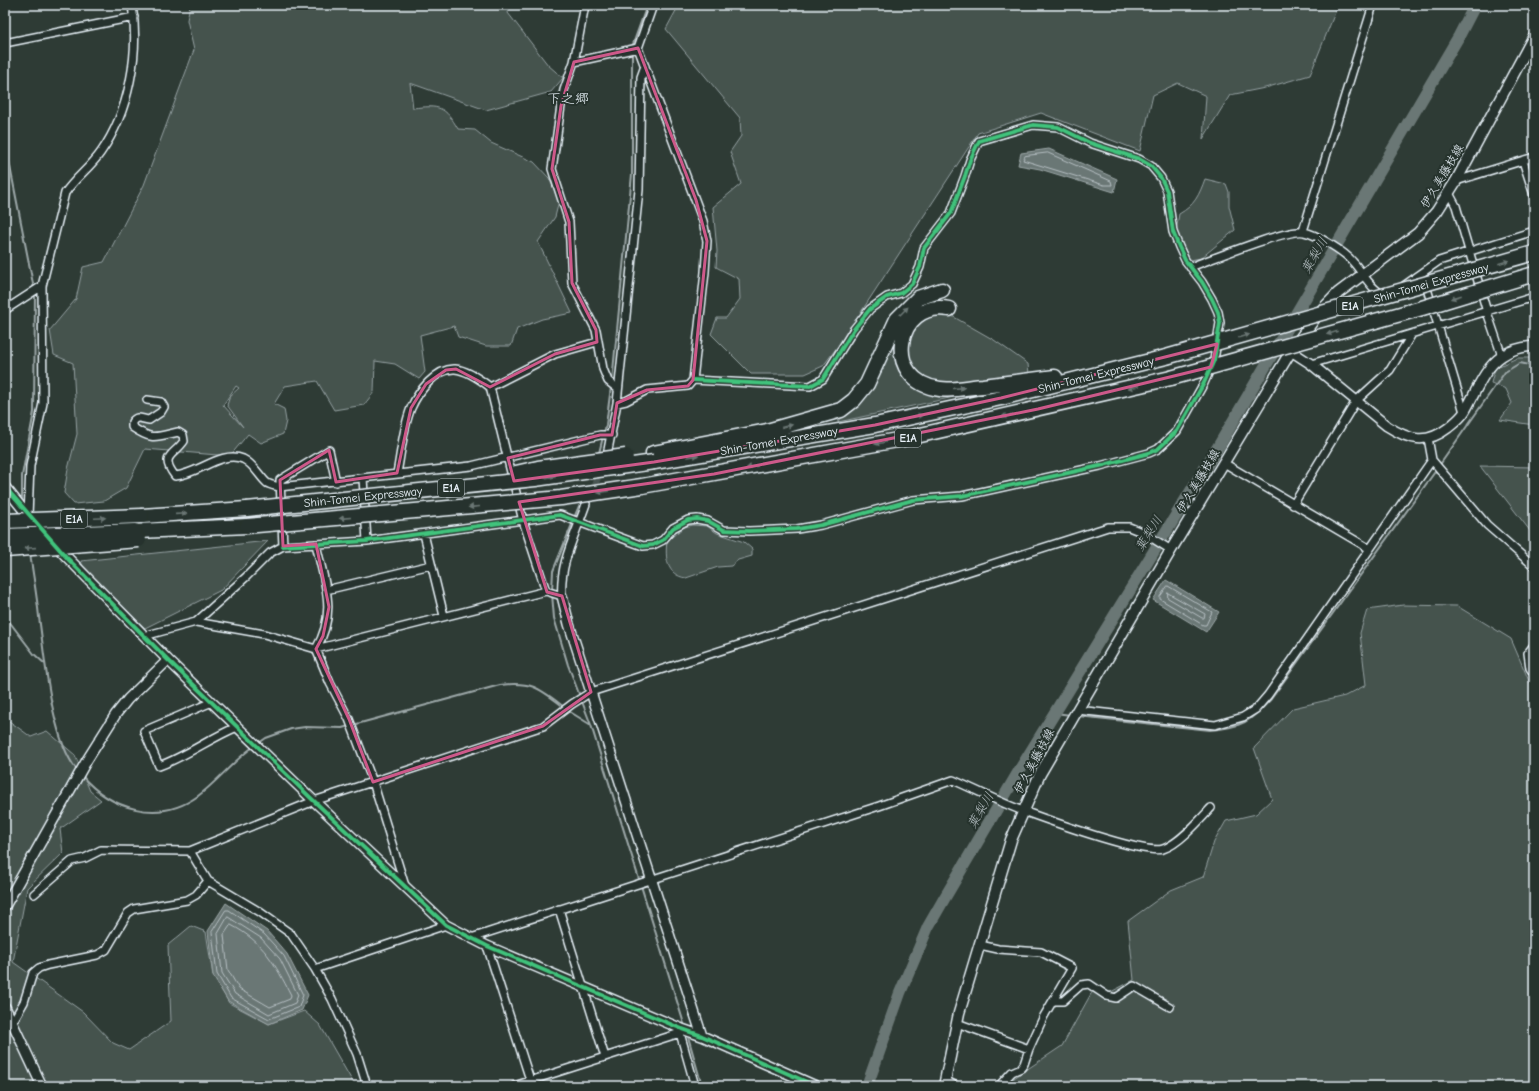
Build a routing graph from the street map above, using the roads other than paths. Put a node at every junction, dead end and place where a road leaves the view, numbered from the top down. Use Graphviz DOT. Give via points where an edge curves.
graph roads {
  1 [pos="132,5"];
  2 [pos="585,5"];
  3 [pos="653,5"];
  4 [pos="1373,5"];
  5 [pos="134,16"];
  6 [pos="1534,36"];
  7 [pos="5,43"];
  8 [pos="638,48"];
  9 [pos="574,62"];
  10 [pos="644,66"];
  11 [pos="1534,157"];
  12 [pos="1523,161"];
  13 [pos="1456,181"];
  14 [pos="1449,193"];
  15 [pos="1534,195"];
  16 [pos="1534,231"];
  17 [pos="1303,232"];
  18 [pos="1468,251"];
  19 [pos="1534,253"];
  20 [pos="1190,267"];
  21 [pos="1422,272"];
  22 [pos="1364,274"];
  23 [pos="1534,274"];
  24 [pos="41,288"];
  25 [pos="942,290"];
  26 [pos="1534,297"];
  27 [pos="949,309"];
  28 [pos="5,310"];
  29 [pos="1487,312"];
  30 [pos="1438,325"];
  31 [pos="1412,334"];
  32 [pos="597,342"];
  33 [pos="1534,346"];
  34 [pos="1292,351"];
  35 [pos="1502,356"];
  36 [pos="1311,364"];
  37 [pos="1107,371"];
  38 [pos="693,380"];
  39 [pos="490,387"];
  40 [pos="618,389"];
  41 [pos="148,400"];
  42 [pos="1356,400"];
  43 [pos="617,403"];
  44 [pos="1464,412"];
  45 [pos="612,435"];
  46 [pos="1428,438"];
  47 [pos="608,455"];
  48 [pos="508,458"];
  49 [pos="653,458"];
  50 [pos="1432,460"];
  51 [pos="1224,463"];
  52 [pos="397,474"];
  53 [pos="363,478"];
  54 [pos="336,482"];
  55 [pos="5,486"];
  56 [pos="279,487"];
  57 [pos="586,504"];
  58 [pos="1293,504"];
  59 [pos="28,516"];
  60 [pos="523,520"];
  61 [pos="5,521"];
  62 [pos="580,522"];
  63 [pos="424,534"];
  64 [pos="139,535"];
  65 [pos="5,536"];
  66 [pos="367,541"];
  67 [pos="316,544"];
  68 [pos="283,546"];
  69 [pos="1370,549"];
  70 [pos="5,550"];
  71 [pos="1171,550"];
  72 [pos="432,565"];
  73 [pos="1534,566"];
  74 [pos="326,590"];
  75 [pos="546,591"];
  76 [pos="562,596"];
  77 [pos="444,616"];
  78 [pos="196,622"];
  79 [pos="144,636"];
  80 [pos="1534,645"];
  81 [pos="316,649"];
  82 [pos="168,660"];
  83 [pos="1534,674"];
  84 [pos="591,692"];
  85 [pos="212,702"];
  86 [pos="1077,710"];
  87 [pos="237,727"];
  88 [pos="373,782"];
  89 [pos="314,801"];
  90 [pos="1211,808"];
  91 [pos="1019,809"];
  92 [pos="190,851"];
  93 [pos="652,879"];
  94 [pos="208,881"];
  95 [pos="406,889"];
  96 [pos="34,894"];
  97 [pos="5,906"];
  98 [pos="559,909"];
  99 [pos="446,925"];
  100 [pos="471,938"];
  101 [pos="980,945"];
  102 [pos="487,946"];
  103 [pos="315,969"];
  104 [pos="584,987"];
  105 [pos="1053,1000"];
  106 [pos="5,1007"];
  107 [pos="1170,1007"];
  108 [pos="12,1023"];
  109 [pos="957,1023"];
  110 [pos="681,1031"];
  111 [pos="702,1036"];
  112 [pos="1029,1049"];
  113 [pos="605,1057"];
  114 [pos="531,1083"];
  115 [pos="944,1083"];
  116 [pos="42,1086"];
  117 [pos="367,1086"];
  118 [pos="514,1086"];
  119 [pos="695,1086"];
  120 [pos="816,1086"];
  121 [pos="956,1086"];
  122 [pos="999,1086"];
  1 -- 5 [label="street"];
  2 -- 9 [label="street"];
  3 -- 8 [label="street"];
  4 -- 17 [label="street"];
  5 -- 7 [label="street"];
  5 -- 24 [label="street" via="132,66 123,106 114,131 101,152 65,193"];
  6 -- 13 [label="main road, 伊久美藤枝線"];
  8 -- 9 [label="street"];
  8 -- 10 [label="street"];
  9 -- 32 [label="street" via="564,90 552,168 569,222 572,283 596,330"];
  10 -- 38 [label="street" via="696,200 707,241"];
  10 -- 40 [label="street" via="641,77 639,190"];
  11 -- 12 [label="street"];
  12 -- 13 [label="street"];
  12 -- 15 [label="street"];
  13 -- 14 [label="main road, 伊久美藤枝線"];
  14 -- 18 [label="street" via="1456,206"];
  14 -- 22 [label="main road, 伊久美藤枝線" via="1418,234"];
  16 -- 18 [label="street"];
  17 -- 20 [label="street" via="1286,234"];
  17 -- 22 [label="street" via="1350,257"];
  18 -- 21 [label="street" via="1439,261"];
  18 -- 29 [label="street"];
  37 -- 19 [label="highway, Shin-Tomei Expressway / E1A, one-way, bridge" via="1231,340"];
  20 -- 38 [label="street" via="1173,232 1167,191 1151,166 1139,159 1090,143 1058,127 1033,125 979,141 951,213 924,248 915,279 902,293 887,297 870,309 854,329 823,379 810,386"];
  20 -- 62 [label="street" via="1202,282 1218,312 1218,342 1214,360 1204,383 1177,431 1158,449 1149,453 962,496 914,500 797,529 724,530 708,521 697,519 688,520 673,528 663,540 653,545 643,546"];
  21 -- 22 [label="street" via="1401,288 1385,294 1378,293"];
  21 -- 30 [label="street"];
  22 -- 34 [label="main road, 伊久美藤枝線" via="1338,293 1318,314"];
  23 -- 64 [label="highway, Shin-Tomei Expressway / E1A, one-way, bridge" via="1172,378 903,438 642,486 554,499 247,526 191,528"];
  24 -- 28 [label="street"];
  24 -- 59 [label="street" via="43,403 30,466"];
  49 -- 25 [label="highway, one-way" via="842,410 867,384 897,319 918,298"];
  26 -- 29 [label="street"];
  27 -- 37 [label="highway, one-way" via="938,307 920,314 906,327 902,349 904,366 913,377 924,384 940,389 962,388"];
  29 -- 30 [label="street"];
  29 -- 35 [label="street"];
  30 -- 31 [label="street"];
  30 -- 44 [label="street"];
  31 -- 36 [label="street"];
  31 -- 42 [label="street" via="1390,370"];
  32 -- 39 [label="street" via="555,354"];
  32 -- 40 [label="street" via="608,381"];
  33 -- 35 [label="street" via="1518,347"];
  34 -- 36 [label="street"];
  34 -- 51 [label="main road, 伊久美藤枝線"];
  35 -- 44 [label="street" via="1484,376"];
  36 -- 42 [label="street"];
  49 -- 37 [label="highway, Shin-Tomei Expressway / E1A, one-way" via="875,425 1001,398"];
  38 -- 43 [label="street" via="688,386 647,390"];
  39 -- 48 [label="street"];
  39 -- 52 [label="street" via="480,379 456,369 446,370 426,384 412,408"];
  40 -- 43 [label="street"];
  41 -- 56 [label="street" via="161,402 164,407 149,420 135,418 132,427 146,436 178,432 183,435 184,441 170,454 168,460 169,468 175,476 184,476 218,460 238,458 246,460 268,484"];
  42 -- 46 [label="street" via="1400,434 1415,439"];
  42 -- 58 [label="street"];
  43 -- 45 [label="street"];
  44 -- 46 [label="street" via="1443,432"];
  45 -- 47 [label="street"];
  45 -- 48 [label="street" via="600,434"];
  46 -- 50 [label="street"];
  48 -- 52 [label="street" via="471,466"];
  48 -- 60 [label="street"];
  61 -- 49 [label="highway, Shin-Tomei Expressway / E1A, one-way, bridge" via="247,509 535,479"];
  50 -- 69 [label="street"];
  50 -- 73 [label="street" via="1487,524"];
  51 -- 58 [label="street"];
  51 -- 71 [label="main road, 伊久美藤枝線"];
  52 -- 53 [label="street"];
  53 -- 54 [label="street"];
  53 -- 66 [label="street"];
  54 -- 56 [label="street"];
  54 -- 56 [label="street" via="329,450 280,480"];
  55 -- 59 [label="street"];
  56 -- 68 [label="street"];
  57 -- 62 [label="street"];
  58 -- 69 [label="street"];
  59 -- 79 [label="street"];
  60 -- 62 [label="street" via="560,515"];
  60 -- 63 [label="street"];
  60 -- 75 [label="street"];
  62 -- 76 [label="street" via="563,569"];
  63 -- 66 [label="street"];
  63 -- 72 [label="street"];
  64 -- 65 [label="highway, Shin-Tomei Expressway / E1A, bridge"];
  64 -- 70 [label="highway, one-way, bridge"];
  66 -- 67 [label="street"];
  67 -- 68 [label="street"];
  67 -- 74 [label="street"];
  68 -- 78 [label="street" via="270,553"];
  69 -- 86 [label="street" via="1268,695 1256,709 1243,717 1215,725"];
  71 -- 84 [label="street" via="1129,527 1108,527"];
  71 -- 86 [label="main road, 伊久美藤枝線"];
  72 -- 74 [label="street"];
  72 -- 77 [label="street"];
  74 -- 81 [label="street" via="328,617 324,636"];
  75 -- 76 [label="street"];
  75 -- 77 [label="street"];
  76 -- 84 [label="street" via="568,624"];
  77 -- 81 [label="street"];
  78 -- 79 [label="street"];
  78 -- 81 [label="street" via="264,634"];
  79 -- 82 [label="street"];
  80 -- 83 [label="street" via="1528,653 1530,668"];
  81 -- 88 [label="street" via="349,719"];
  82 -- 85 [label="street"];
  82 -- 97 [label="street" via="116,714"];
  84 -- 88 [label="street" via="543,726"];
  84 -- 93 [label="street"];
  85 -- 87 [label="street"];
  85 -- 87 [label="street" via="144,731 159,766"];
  86 -- 91 [label="main road, 伊久美藤枝線"];
  87 -- 89 [label="street"];
  88 -- 89 [label="street"];
  88 -- 95 [label="street"];
  89 -- 92 [label="street"];
  89 -- 95 [label="street"];
  90 -- 91 [label="street" via="1179,839 1162,850 1119,843"];
  91 -- 93 [label="street" via="953,780"];
  91 -- 101 [label="main road, 伊久美藤枝線"];
  92 -- 94 [label="street"];
  92 -- 96 [label="street" via="100,850 72,861"];
  93 -- 98 [label="street"];
  93 -- 111 [label="street"];
  94 -- 103 [label="street" via="291,934"];
  94 -- 108 [label="street" via="196,895 187,900 134,909 128,913 106,950 97,955 39,968 30,979 24,1002"];
  95 -- 99 [label="street"];
  98 -- 100 [label="street"];
  98 -- 104 [label="street"];
  99 -- 100 [label="street"];
  99 -- 103 [label="street"];
  100 -- 102 [label="street"];
  101 -- 105 [label="street" via="1041,952 1072,968"];
  101 -- 109 [label="main road, 伊久美藤枝線"];
  102 -- 104 [label="street"];
  102 -- 114 [label="street"];
  103 -- 117 [label="street" via="357,1054"];
  104 -- 110 [label="street"];
  104 -- 113 [label="street"];
  105 -- 107 [label="street" via="1063,1001 1081,985 1089,984 1107,996 1116,998 1134,986"];
  105 -- 112 [label="street"];
  106 -- 108 [label="street"];
  108 -- 116 [label="street"];
  109 -- 112 [label="street"];
  109 -- 115 [label="main road, 伊久美藤枝線"];
  110 -- 111 [label="street"];
  110 -- 113 [label="street"];
  110 -- 119 [label="street"];
  111 -- 120 [label="street"];
  112 -- 122 [label="street" via="1021,1068 1012,1072"];
  113 -- 114 [label="street"];
  114 -- 118 [label="street"];
  115 -- 121 [label="street"];
}
